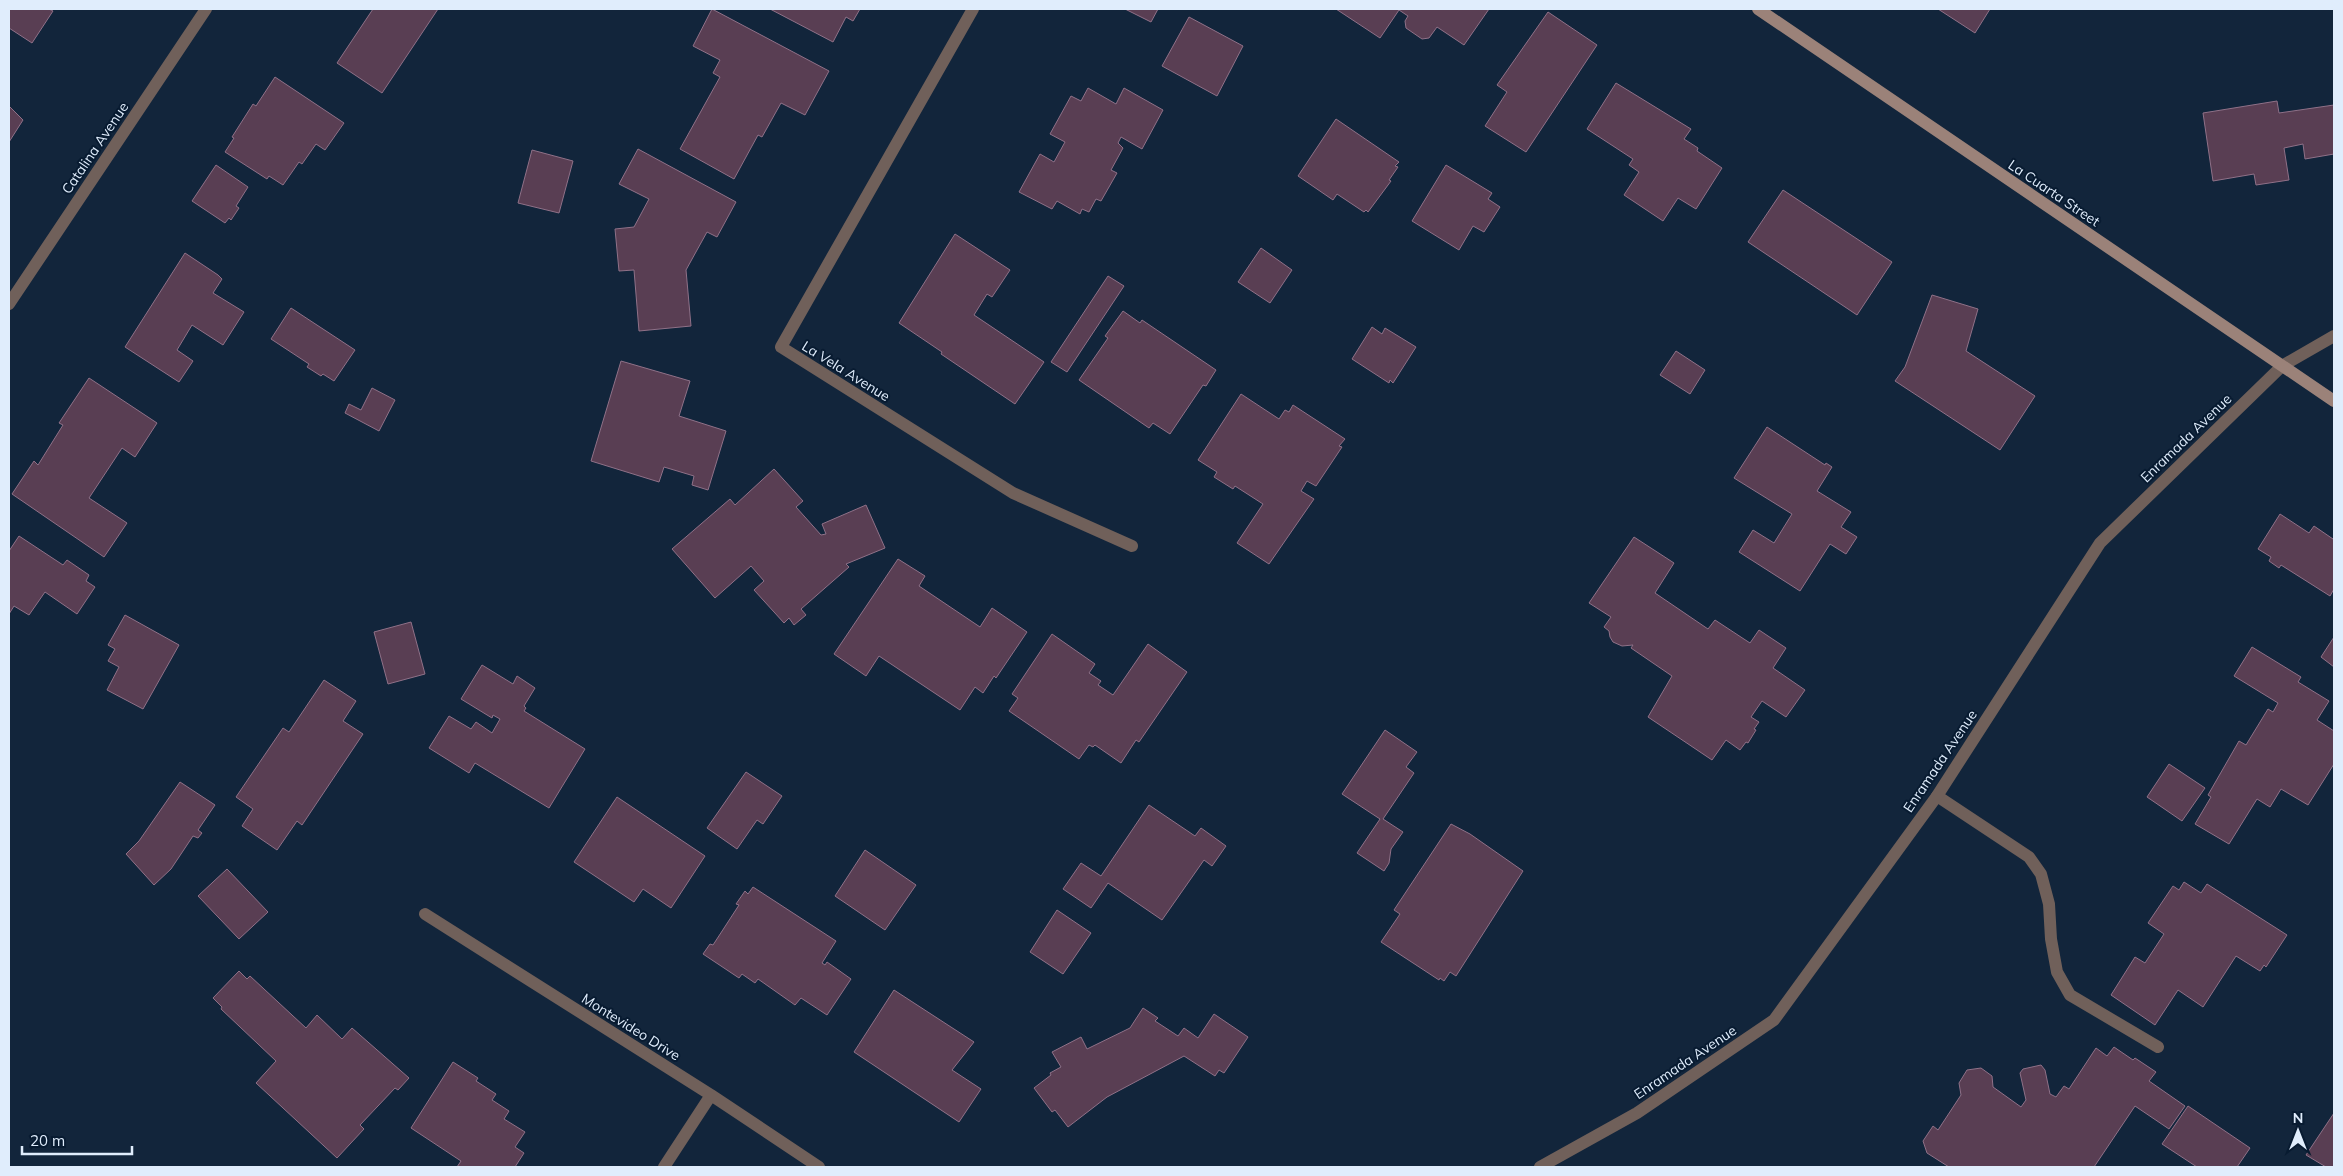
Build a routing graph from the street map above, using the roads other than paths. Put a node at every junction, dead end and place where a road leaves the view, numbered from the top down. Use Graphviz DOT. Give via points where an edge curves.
graph roads {
  1 [pos="206,9"];
  2 [pos="972,9"];
  3 [pos="1758,9"];
  4 [pos="9,304"];
  5 [pos="2334,336"];
  6 [pos="2282,366"];
  7 [pos="2334,401"];
  8 [pos="1132,546"];
  9 [pos="1938,796"];
  10 [pos="426,914"];
  11 [pos="2158,1046"];
  12 [pos="711,1095"];
  13 [pos="664,1167"];
  14 [pos="819,1167"];
  15 [pos="1540,1167"];
  1 -- 4 [label="street, Catalina Avenue"];
  2 -- 8 [label="street, La Vela Avenue" via="781,347 1013,493"];
  3 -- 6 [label="street, La Cuarta Street"];
  5 -- 6 [label="street, Enramada Avenue"];
  6 -- 7 [label="street, La Cuarta Street"];
  6 -- 9 [label="street, Enramada Avenue" via="2100,543"];
  9 -- 11 [label="street" via="2029,857 2041,874 2049,904 2057,972 2070,995"];
  9 -- 15 [label="street, Enramada Avenue" via="1774,1020 1637,1113"];
  10 -- 12 [label="street, Montevideo Drive"];
  12 -- 13 [label="street"];
  12 -- 14 [label="street, Montevideo Drive"];
}
